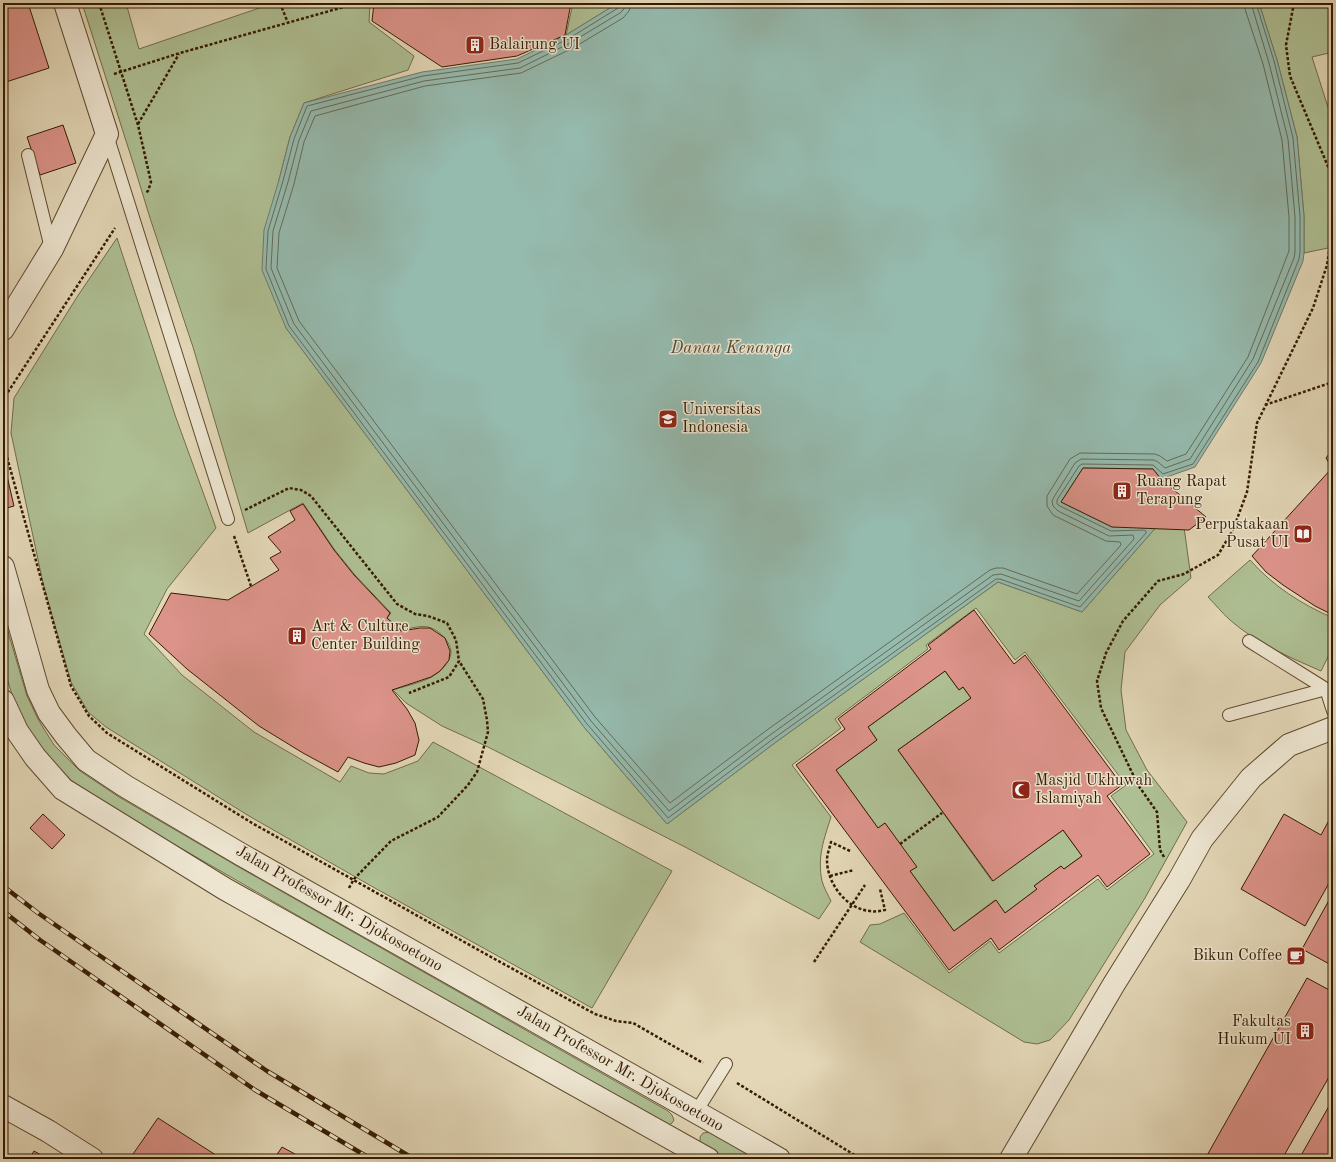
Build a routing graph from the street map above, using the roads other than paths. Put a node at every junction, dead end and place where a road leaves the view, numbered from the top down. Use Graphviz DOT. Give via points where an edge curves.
graph roads {
  1 [pos="65,3"];
  2 [pos="107,134"];
  3 [pos="28,155"];
  4 [pos="52,249"];
  5 [pos="3,329"];
  6 [pos="228,519"];
  7 [pos="3,567"];
  8 [pos="1249,642"];
  9 [pos="1326,688"];
  10 [pos="3,701"];
  11 [pos="1333,711"];
  12 [pos="1229,715"];
  13 [pos="1333,728"];
  14 [pos="723,1068"];
  15 [pos="3,1106"];
  16 [pos="696,1112"];
  17 [pos="677,1142"];
  18 [pos="92,1159"];
  19 [pos="708,1159"];
  20 [pos="779,1159"];
  21 [pos="1011,1159"];
  1 -- 2 [label="street"];
  2 -- 4 [label="street"];
  2 -- 6 [label="lane"];
  3 -- 4 [label="lane"];
  4 -- 5 [label="street"];
  7 -- 16 [label="street, Jalan Professor Mr. Djokosoetono" via="38,690 49,713 86,760 125,786 338,909"];
  8 -- 9 [label="lane"];
  9 -- 11 [label="lane"];
  9 -- 12 [label="lane"];
  10 -- 17 [label="street" via="17,731 34,757 64,789 225,888"];
  13 -- 21 [label="street" via="1289,745 1251,778 1202,839"];
  14 -- 16 [label="lane"];
  15 -- 18 [label="street"];
  16 -- 17 [label="street"];
  16 -- 20 [label="street, Jalan Professor Mr. Djokosoetono"];
  17 -- 19 [label="street"];
}
